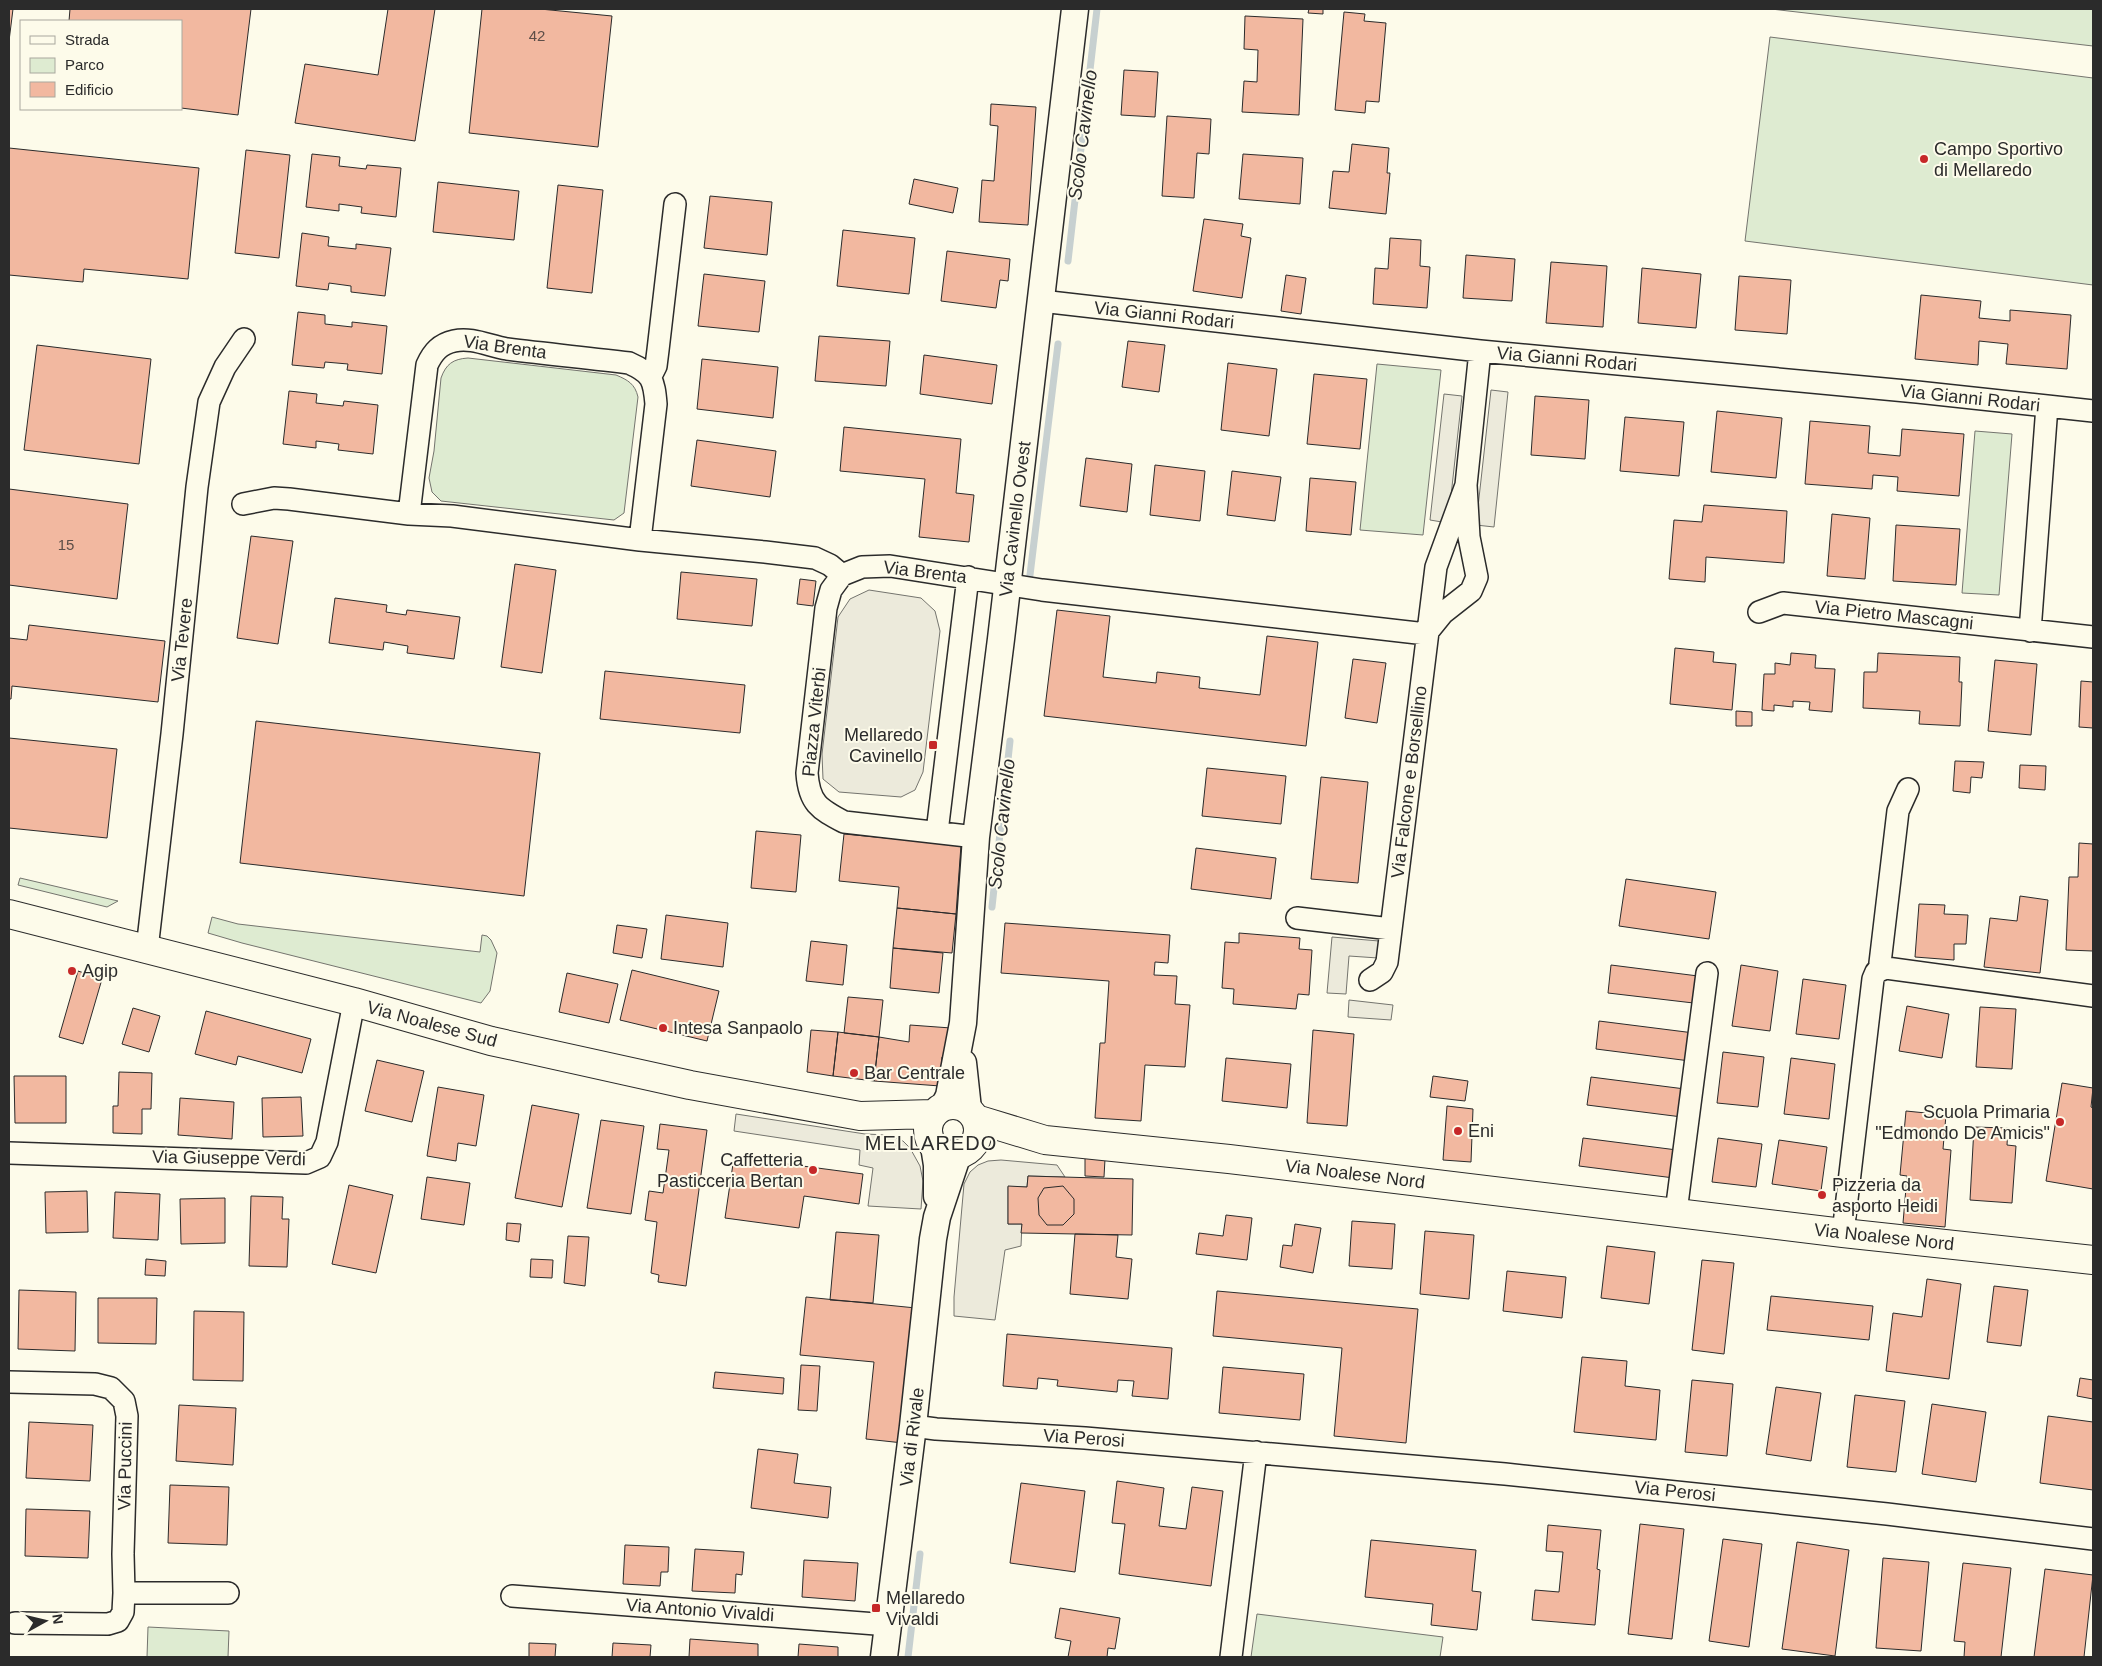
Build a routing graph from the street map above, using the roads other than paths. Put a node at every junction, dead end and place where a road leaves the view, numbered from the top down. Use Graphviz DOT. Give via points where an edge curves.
graph roads {
  1 [pos="1075,9"];
  2 [pos="675,204"];
  3 [pos="1041,301"];
  4 [pos="244,339"];
  5 [pos="1480,351"];
  6 [pos="651,376"];
  7 [pos="2047,406"];
  8 [pos="2093,412"];
  9 [pos="1466,485"];
  10 [pos="243,504"];
  11 [pos="409,514"];
  12 [pos="640,540"];
  13 [pos="842,576"];
  14 [pos="968,577"];
  15 [pos="1007,584"];
  16 [pos="1759,612"];
  17 [pos="2030,630"];
  18 [pos="1426,634"];
  19 [pos="2093,637"];
  20 [pos="1908,789"];
  21 [pos="937,832"];
  22 [pos="976,836"];
  23 [pos="9,914"];
  24 [pos="1297,918"];
  25 [pos="1391,929"];
  26 [pos="148,949"];
  27 [pos="1882,968"];
  28 [pos="1707,973"];
  29 [pos="1370,980"];
  30 [pos="2093,996"];
  31 [pos="354,1002"];
  32 [pos="953,1129"];
  33 [pos="9,1153"];
  34 [pos="1676,1212"];
  35 [pos="1843,1233"];
  36 [pos="2093,1260"];
  37 [pos="9,1382"];
  38 [pos="913,1426"];
  39 [pos="1256,1452"];
  40 [pos="2093,1538"];
  41 [pos="124,1593"];
  42 [pos="228,1593"];
  43 [pos="512,1596"];
  44 [pos="15,1623"];
  45 [pos="889,1625"];
  46 [pos="884,1657"];
  47 [pos="1231,1657"];
  1 -- 3 [label="street, Via Cavinello Ovest"];
  2 -- 6 [label="street" via="656,366"];
  3 -- 5 [label="street, Via Gianni Rodari"];
  3 -- 15 [label="street, Via Cavinello Ovest"];
  4 -- 26 [label="street, Via Tevere" via="225,367 209,402 197,487"];
  5 -- 7 [label="street, Via Gianni Rodari"];
  5 -- 9 [label="street, Via Falcone e Borsellino"];
  6 -- 11 [label="street, Via Brenta" via="629,363 504,348 472,340 455,340 440,346 426,364"];
  6 -- 12 [label="street" via="656,404"];
  7 -- 8 [label="street, Via Gianni Rodari"];
  7 -- 17 [label="street"];
  9 -- 18 [label="street, Via Falcone e Borsellino" via="1439,554"];
  9 -- 18 [label="street, Via Falcone e Borsellino" via="1477,577 1471,590"];
  10 -- 11 [label="street" via="274,498"];
  11 -- 12 [label="street" via="452,516"];
  12 -- 13 [label="street" via="815,558"];
  13 -- 14 [label="street, Via Brenta" via="862,567 890,566"];
  13 -- 21 [label="street, Piazza Viterbi" via="831,590 826,608 808,788 814,802 844,822"];
  14 -- 15 [label="street, Via Brenta"];
  14 -- 21 [label="street"];
  15 -- 18 [label="street, Via Brenta"];
  15 -- 22 [label="street, Via Cavinello Ovest"];
  16 -- 17 [label="street, Via Pietro Mascagni" via="1783,603"];
  17 -- 19 [label="street, Via Pietro Mascagni"];
  18 -- 25 [label="street, Via Falcone e Borsellino"];
  20 -- 27 [label="street" via="1898,811"];
  21 -- 22 [label="street, Piazza Viterbi"];
  22 -- 32 [label="street, Via Cavinello Ovest"];
  23 -- 26 [label="main road, Via Noalese Sud"];
  24 -- 25 [label="street"];
  25 -- 29 [label="street, Via Falcone e Borsellino" via="1387,962 1382,972"];
  26 -- 31 [label="main road, Via Noalese Sud"];
  27 -- 30 [label="street"];
  27 -- 35 [label="street" via="1873,979"];
  28 -- 34 [label="street"];
  31 -- 32 [label="main road, Via Noalese Sud" via="491,1041 690,1085 860,1116"];
  31 -- 33 [label="street, Via Giuseppe Verdi" via="326,1142 320,1157 306,1163"];
  32 -- 34 [label="main road, Via Noalese Nord"];
  32 -- 38 [label="street, Via di Rivale" via="937,1217"];
  34 -- 35 [label="main road, Via Noalese Nord"];
  35 -- 36 [label="main road, Via Noalese Nord"];
  37 -- 41 [label="street, Via Puccini" via="95,1384 111,1388 124,1401 127,1416"];
  38 -- 39 [label="street, Via Perosi"];
  38 -- 45 [label="street, Via di Rivale"];
  39 -- 40 [label="street, Via Perosi" via="1505,1474"];
  39 -- 47 [label="street"];
  41 -- 42 [label="street"];
  41 -- 44 [label="street, Via Puccini" via="123,1612 118,1621 108,1624"];
  43 -- 45 [label="street, Via Antonio Vivaldi"];
  45 -- 46 [label="street, Via di Rivale"];
}
